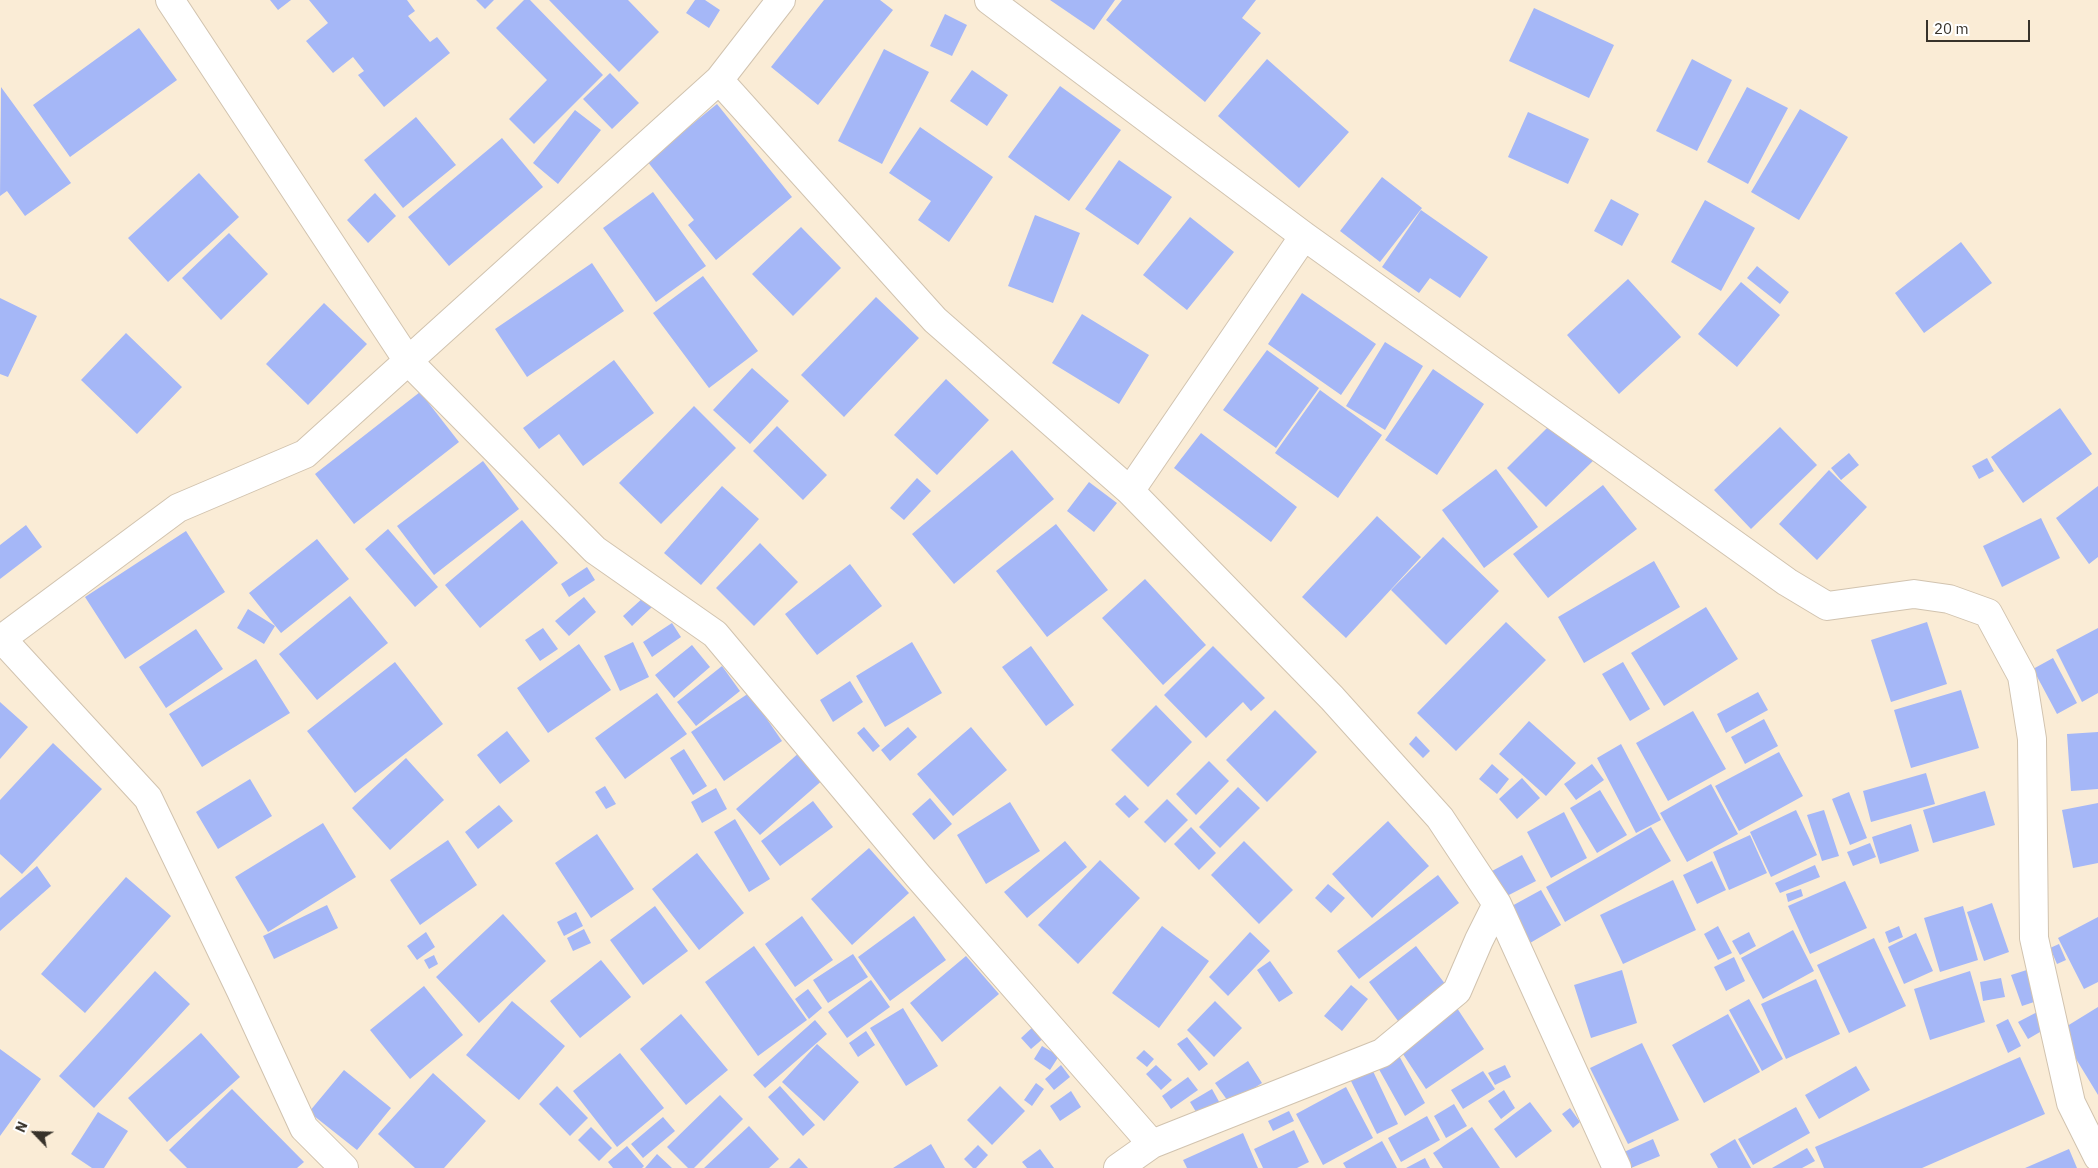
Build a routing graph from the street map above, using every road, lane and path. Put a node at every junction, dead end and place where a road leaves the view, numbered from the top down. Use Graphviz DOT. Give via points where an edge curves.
graph roads {
  1 [pos="170,0"];
  2 [pos="781,0"];
  3 [pos="989,0"];
  4 [pos="718,80"];
  5 [pos="1304,236"];
  6 [pos="408,362"];
  7 [pos="1130,491"];
  8 [pos="1,638"];
  9 [pos="1497,904"];
  10 [pos="1152,1144"];
  11 [pos="2098,1157"];
  12 [pos="344,1168"];
  13 [pos="1118,1168"];
  14 [pos="1617,1168"];
  1 -- 6 [label="street"];
  2 -- 4 [label="street"];
  3 -- 5 [label="street"];
  4 -- 6 [label="street"];
  4 -- 7 [label="street" via="935,320"];
  5 -- 7 [label="street"];
  5 -- 11 [label="street" via="1787,582 1827,606 1914,594 1949,599 1988,612 2022,676 2032,739 2034,938 2070,1103"];
  6 -- 8 [label="street" via="305,454 178,508"];
  6 -- 10 [label="street" via="595,550 715,634 918,876"];
  7 -- 9 [label="street" via="1332,698 1440,818"];
  8 -- 12 [label="street" via="148,798 304,1128"];
  9 -- 10 [label="street" via="1457,991 1382,1053"];
  9 -- 14 [label="street"];
  10 -- 13 [label="street"];
}
